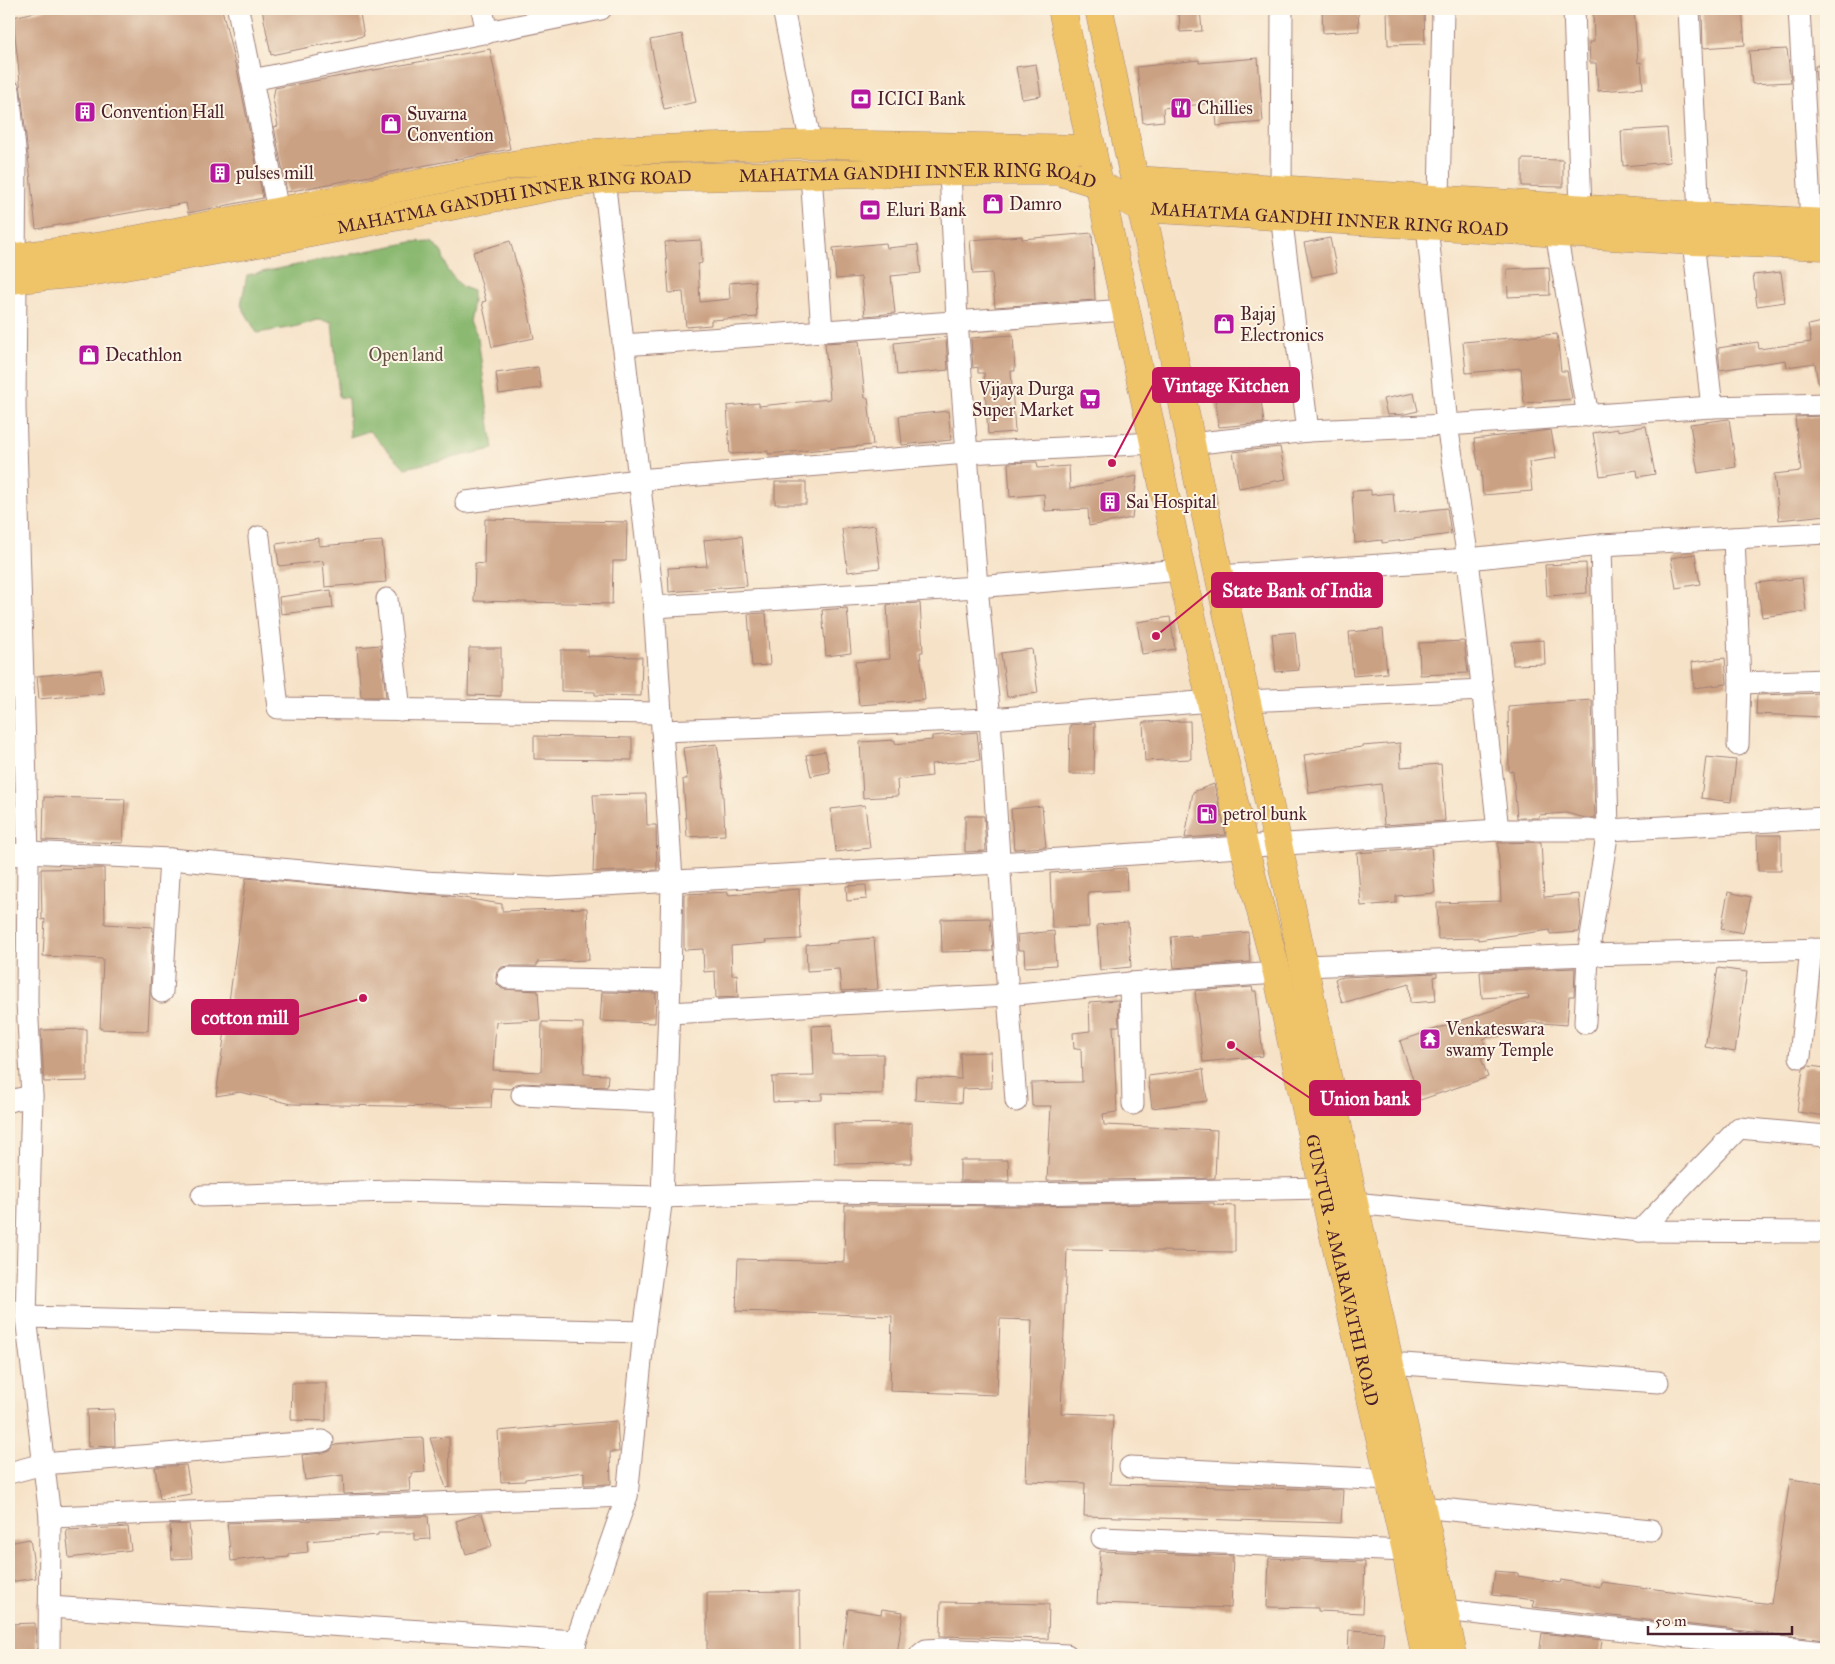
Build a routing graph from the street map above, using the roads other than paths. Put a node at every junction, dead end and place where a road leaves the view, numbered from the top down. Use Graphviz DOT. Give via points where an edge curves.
graph roads {
  1 [pos="238,9"];
  2 [pos="482,9"];
  3 [pos="601,9"];
  4 [pos="783,9"];
  5 [pos="1062,9"];
  6 [pos="1099,9"];
  7 [pos="1282,9"];
  8 [pos="1443,9"];
  9 [pos="1574,9"];
  10 [pos="1689,9"];
  11 [pos="1799,9"];
  12 [pos="487,33"];
  13 [pos="252,80"];
  14 [pos="9,90"];
  15 [pos="811,144"];
  16 [pos="1092,149"];
  17 [pos="12,159"];
  18 [pos="950,171"];
  19 [pos="811,174"];
  20 [pos="604,179"];
  21 [pos="1136,180"];
  22 [pos="1100,184"];
  23 [pos="1281,189"];
  24 [pos="1439,199"];
  25 [pos="1141,208"];
  26 [pos="1581,208"];
  27 [pos="278,212"];
  28 [pos="1281,216"];
  29 [pos="1819,222"];
  30 [pos="1427,226"];
  31 [pos="1696,229"];
  32 [pos="1556,233"];
  33 [pos="1826,246"];
  34 [pos="12,269"];
  35 [pos="1126,310"];
  36 [pos="957,321"];
  37 [pos="822,331"];
  38 [pos="623,345"];
  39 [pos="1826,404"];
  40 [pos="1712,407"];
  41 [pos="12,408"];
  42 [pos="1588,416"];
  43 [pos="1447,425"];
  44 [pos="1308,431"];
  45 [pos="1154,443"];
  46 [pos="1190,444"];
  47 [pos="967,453"];
  48 [pos="638,480"];
  49 [pos="1201,493"];
  50 [pos="13,494"];
  51 [pos="1166,499"];
  52 [pos="466,502"];
  53 [pos="1826,533"];
  54 [pos="259,537"];
  55 [pos="1734,538"];
  56 [pos="1601,545"];
  57 [pos="1468,559"];
  58 [pos="1181,570"];
  59 [pos="1219,576"];
  60 [pos="977,587"];
  61 [pos="387,599"];
  62 [pos="654,607"];
  63 [pos="15,630"];
  64 [pos="1826,680"];
  65 [pos="1740,683"];
  66 [pos="1483,690"];
  67 [pos="1211,701"];
  68 [pos="1247,701"];
  69 [pos="400,710"];
  70 [pos="990,718"];
  71 [pos="662,722"];
  72 [pos="1738,745"];
  73 [pos="1826,818"];
  74 [pos="1498,830"];
  75 [pos="1608,830"];
  76 [pos="1278,844"];
  77 [pos="1244,846"];
  78 [pos="18,854"];
  79 [pos="170,859"];
  80 [pos="999,863"];
  81 [pos="672,880"];
  82 [pos="1819,949"];
  83 [pos="1588,955"];
  84 [pos="1304,966"];
  85 [pos="1277,973"];
  86 [pos="508,978"];
  87 [pos="670,981"];
  88 [pos="1130,983"];
  89 [pos="162,992"];
  90 [pos="1008,995"];
  91 [pos="18,1004"];
  92 [pos="669,1013"];
  93 [pos="1585,1022"];
  94 [pos="1800,1057"];
  95 [pos="522,1095"];
  96 [pos="32,1096"];
  97 [pos="9,1101"];
  98 [pos="1016,1101"];
  99 [pos="666,1102"];
  100 [pos="1133,1104"];
  101 [pos="1826,1136"];
  102 [pos="1323,1188"];
  103 [pos="202,1196"];
  104 [pos="662,1197"];
  105 [pos="1354,1203"];
  106 [pos="1640,1231"];
  107 [pos="1826,1232"];
  108 [pos="26,1317"];
  109 [pos="644,1332"];
  110 [pos="1389,1363"];
  111 [pos="1658,1382"];
  112 [pos="323,1440"];
  113 [pos="43,1464"];
  114 [pos="1130,1468"];
  115 [pos="9,1473"];
  116 [pos="1390,1480"];
  117 [pos="627,1496"];
  118 [pos="1421,1507"];
  119 [pos="50,1517"];
  120 [pos="1651,1530"];
  121 [pos="1102,1538"];
  122 [pos="1406,1551"];
  123 [pos="49,1607"];
  124 [pos="1444,1610"];
  125 [pos="574,1648"];
  126 [pos="1823,1652"];
  127 [pos="49,1655"];
  128 [pos="920,1655"];
  129 [pos="1067,1655"];
  130 [pos="1425,1655"];
  131 [pos="1453,1655"];
  1 -- 13 [label="street"];
  2 -- 12 [label="street"];
  3 -- 12 [label="street"];
  4 -- 15 [label="street"];
  5 -- 16 [label="main road, GUNTUR - AMARAVATHI ROAD"];
  6 -- 21 [label="main road, GUNTUR - AMARAVATHI ROAD"];
  7 -- 23 [label="street"];
  8 -- 24 [label="street"];
  9 -- 26 [label="street"];
  10 -- 31 [label="street"];
  11 -- 29 [label="street"];
  12 -- 13 [label="street"];
  13 -- 27 [label="street"];
  14 -- 17 [label="street"];
  15 -- 16 [label="main road, MAHATMA GANDHI INNER RING ROAD"];
  15 -- 27 [label="main road, MAHATMA GANDHI INNER RING ROAD" via="584,154"];
  16 -- 22 [label="main road, GUNTUR - AMARAVATHI ROAD"];
  17 -- 34 [label="street"];
  18 -- 19 [label="main road, MAHATMA GANDHI INNER RING ROAD"];
  18 -- 22 [label="main road, MAHATMA GANDHI INNER RING ROAD" via="1057,171"];
  18 -- 36 [label="street"];
  19 -- 20 [label="main road, MAHATMA GANDHI INNER RING ROAD"];
  19 -- 37 [label="street"];
  20 -- 34 [label="main road, MAHATMA GANDHI INNER RING ROAD" via="90,272"];
  20 -- 38 [label="street"];
  21 -- 23 [label="main road, MAHATMA GANDHI INNER RING ROAD"];
  21 -- 25 [label="main road, GUNTUR - AMARAVATHI ROAD"];
  22 -- 25 [label="main road, MAHATMA GANDHI INNER RING ROAD"];
  22 -- 35 [label="main road, GUNTUR - AMARAVATHI ROAD"];
  23 -- 24 [label="main road, MAHATMA GANDHI INNER RING ROAD"];
  24 -- 26 [label="main road, MAHATMA GANDHI INNER RING ROAD"];
  25 -- 28 [label="main road, MAHATMA GANDHI INNER RING ROAD"];
  25 -- 46 [label="main road, GUNTUR - AMARAVATHI ROAD"];
  26 -- 31 [label="main road, MAHATMA GANDHI INNER RING ROAD"];
  27 -- 34 [label="main road, MAHATMA GANDHI INNER RING ROAD" via="104,246"];
  28 -- 30 [label="main road, MAHATMA GANDHI INNER RING ROAD"];
  28 -- 44 [label="street"];
  29 -- 31 [label="main road, MAHATMA GANDHI INNER RING ROAD"];
  30 -- 32 [label="main road, MAHATMA GANDHI INNER RING ROAD"];
  30 -- 43 [label="street"];
  31 -- 32 [label="main road, MAHATMA GANDHI INNER RING ROAD"];
  31 -- 33 [label="main road, MAHATMA GANDHI INNER RING ROAD"];
  31 -- 40 [label="street"];
  32 -- 42 [label="street"];
  34 -- 41 [label="street"];
  35 -- 36 [label="street"];
  35 -- 45 [label="main road, GUNTUR - AMARAVATHI ROAD"];
  36 -- 37 [label="street"];
  36 -- 47 [label="street"];
  37 -- 38 [label="street"];
  38 -- 48 [label="street"];
  39 -- 40 [label="street"];
  40 -- 42 [label="street"];
  41 -- 50 [label="street"];
  42 -- 43 [label="street"];
  43 -- 44 [label="street"];
  43 -- 57 [label="street"];
  44 -- 46 [label="street"];
  45 -- 47 [label="street"];
  45 -- 51 [label="main road, GUNTUR - AMARAVATHI ROAD"];
  46 -- 49 [label="main road, GUNTUR - AMARAVATHI ROAD"];
  47 -- 48 [label="street"];
  47 -- 60 [label="street"];
  48 -- 52 [label="street"];
  48 -- 62 [label="street"];
  49 -- 51 [label="main road"];
  49 -- 59 [label="main road, GUNTUR - AMARAVATHI ROAD"];
  50 -- 63 [label="street"];
  51 -- 58 [label="main road, GUNTUR - AMARAVATHI ROAD"];
  53 -- 55 [label="street"];
  54 -- 69 [label="street" via="278,708"];
  55 -- 56 [label="street"];
  55 -- 65 [label="street"];
  56 -- 57 [label="street"];
  56 -- 75 [label="street"];
  57 -- 59 [label="street"];
  57 -- 66 [label="street"];
  58 -- 60 [label="street"];
  58 -- 67 [label="main road, GUNTUR - AMARAVATHI ROAD"];
  59 -- 68 [label="main road, GUNTUR - AMARAVATHI ROAD"];
  60 -- 62 [label="street"];
  60 -- 70 [label="street"];
  61 -- 69 [label="street"];
  62 -- 71 [label="street"];
  63 -- 78 [label="street"];
  64 -- 65 [label="street"];
  65 -- 72 [label="street"];
  66 -- 68 [label="street"];
  66 -- 74 [label="street"];
  67 -- 70 [label="street"];
  67 -- 77 [label="main road, GUNTUR - AMARAVATHI ROAD"];
  68 -- 76 [label="main road, GUNTUR - AMARAVATHI ROAD"];
  69 -- 71 [label="street"];
  70 -- 71 [label="street"];
  70 -- 80 [label="street"];
  71 -- 81 [label="street"];
  73 -- 75 [label="street"];
  74 -- 75 [label="street"];
  74 -- 76 [label="street"];
  75 -- 83 [label="street"];
  76 -- 77 [label="street"];
  76 -- 84 [label="main road, GUNTUR - AMARAVATHI ROAD"];
  77 -- 80 [label="street"];
  77 -- 85 [label="main road, GUNTUR - AMARAVATHI ROAD"];
  78 -- 79 [label="street"];
  78 -- 91 [label="street"];
  79 -- 81 [label="street" via="423,882 550,888"];
  79 -- 89 [label="street"];
  80 -- 81 [label="street"];
  80 -- 90 [label="street"];
  81 -- 87 [label="street"];
  82 -- 83 [label="street"];
  82 -- 94 [label="street"];
  83 -- 84 [label="street"];
  83 -- 93 [label="street"];
  84 -- 105 [label="main road, GUNTUR - AMARAVATHI ROAD"];
  85 -- 88 [label="street"];
  85 -- 102 [label="main road, GUNTUR - AMARAVATHI ROAD"];
  86 -- 87 [label="street"];
  87 -- 92 [label="street"];
  88 -- 90 [label="street"];
  88 -- 100 [label="street"];
  90 -- 92 [label="street"];
  90 -- 98 [label="street"];
  91 -- 96 [label="street"];
  92 -- 99 [label="street"];
  95 -- 99 [label="street"];
  96 -- 97 [label="street"];
  96 -- 108 [label="street"];
  99 -- 104 [label="street"];
  101 -- 106 [label="street" via="1739,1128"];
  102 -- 104 [label="street" via="1026,1194 816,1192"];
  102 -- 116 [label="main road, GUNTUR - AMARAVATHI ROAD"];
  103 -- 104 [label="street" via="394,1191"];
  104 -- 109 [label="street"];
  105 -- 106 [label="street"];
  105 -- 110 [label="main road, GUNTUR - AMARAVATHI ROAD"];
  106 -- 107 [label="street"];
  108 -- 109 [label="street"];
  108 -- 113 [label="street"];
  109 -- 117 [label="street"];
  110 -- 111 [label="street"];
  110 -- 118 [label="main road, GUNTUR - AMARAVATHI ROAD"];
  112 -- 113 [label="street"];
  113 -- 115 [label="street"];
  113 -- 119 [label="street"];
  114 -- 116 [label="street"];
  116 -- 122 [label="main road, GUNTUR - AMARAVATHI ROAD"];
  117 -- 119 [label="street"];
  117 -- 125 [label="street"];
  118 -- 120 [label="street"];
  118 -- 124 [label="main road, GUNTUR - AMARAVATHI ROAD"];
  119 -- 123 [label="street"];
  121 -- 122 [label="street"];
  122 -- 130 [label="main road, GUNTUR - AMARAVATHI ROAD"];
  123 -- 125 [label="street"];
  123 -- 127 [label="street"];
  124 -- 126 [label="street"];
  124 -- 131 [label="main road, GUNTUR - AMARAVATHI ROAD"];
  128 -- 129 [label="street" via="926,1650 941,1649"];
}
